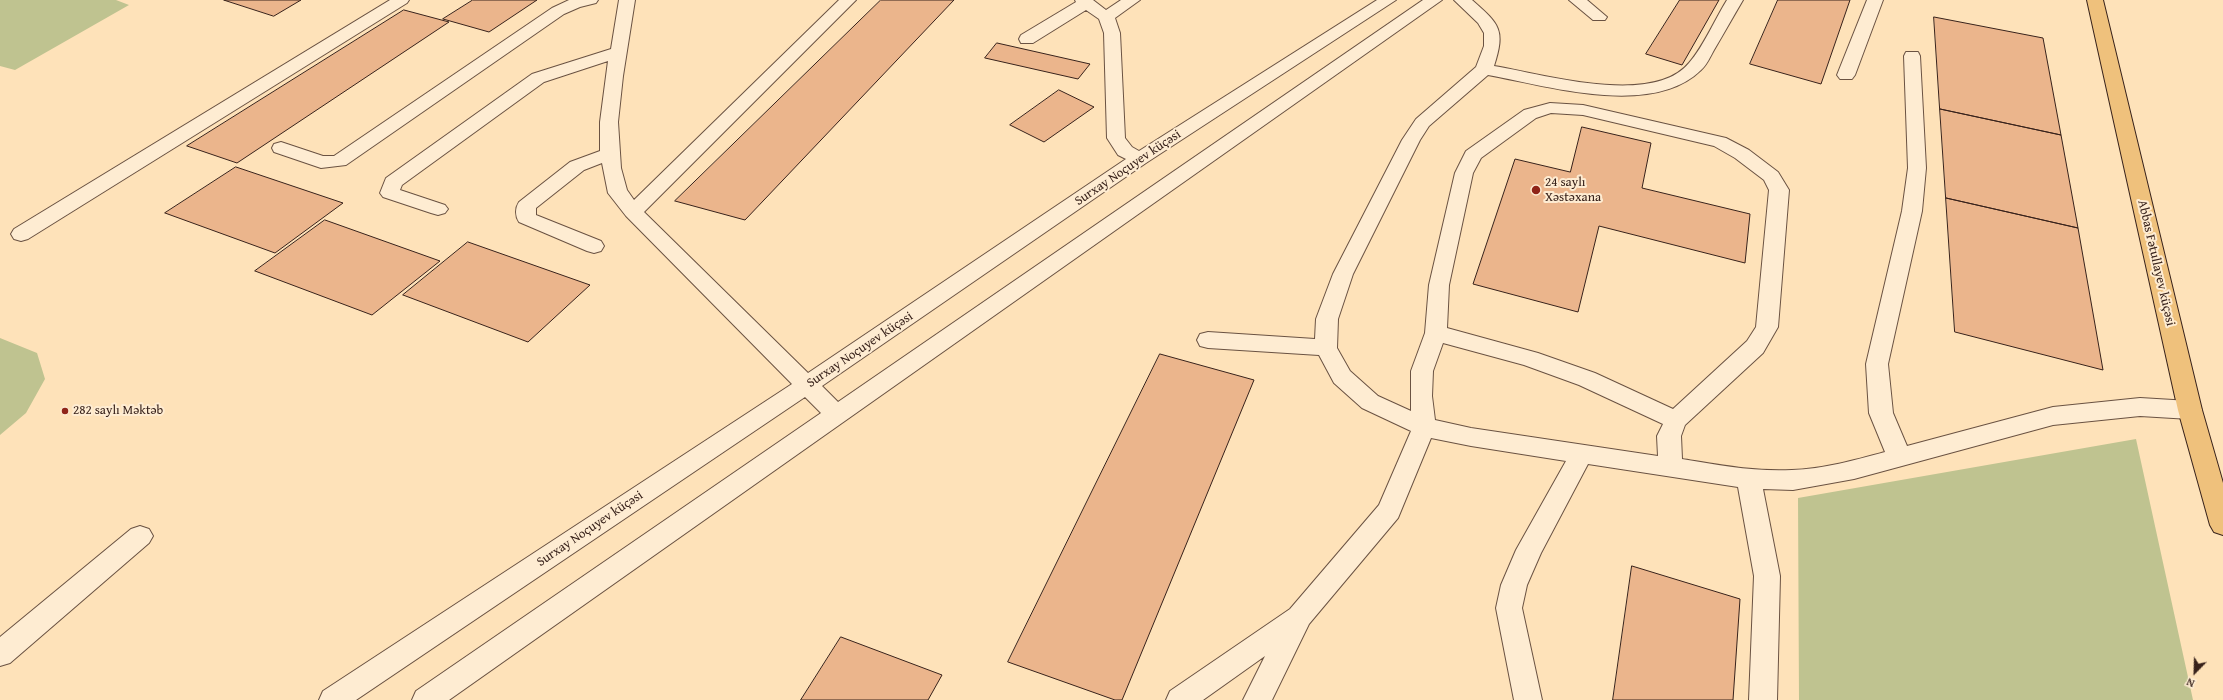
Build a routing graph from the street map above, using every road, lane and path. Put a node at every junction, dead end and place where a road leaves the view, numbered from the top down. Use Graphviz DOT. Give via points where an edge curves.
graph roads {
  1 [pos="401,0"];
  2 [pos="590,0"];
  3 [pos="627,0"];
  4 [pos="848,0"];
  5 [pos="1132,0"];
  6 [pos="1388,0"];
  7 [pos="1434,0"];
  8 [pos="1462,0"];
  9 [pos="1576,0"];
  10 [pos="1735,0"];
  11 [pos="1875,0"];
  12 [pos="2095,0"];
  13 [pos="1084,1"];
  14 [pos="1106,17"];
  15 [pos="1599,17"];
  16 [pos="1026,39"];
  17 [pos="619,52"];
  18 [pos="1912,56"];
  19 [pos="1484,69"];
  20 [pos="1846,75"];
  21 [pos="281,148"];
  22 [pos="610,154"];
  23 [pos="1139,159"];
  24 [pos="438,209"];
  25 [pos="633,212"];
  26 [pos="21,234"];
  27 [pos="594,246"];
  28 [pos="1436,333"];
  29 [pos="1208,340"];
  30 [pos="1326,348"];
  31 [pos="807,385"];
  32 [pos="2190,410"];
  33 [pos="837,415"];
  34 [pos="1676,420"];
  35 [pos="1424,427"];
  36 [pos="1581,454"];
  37 [pos="1899,457"];
  38 [pos="1671,467"];
  39 [pos="1750,479"];
  40 [pos="2223,525"];
  41 [pos="140,536"];
  42 [pos="1300,616"];
  43 [pos="0,654"];
  44 [pos="333,700"];
  45 [pos="426,700"];
  46 [pos="1180,700"];
  47 [pos="1257,700"];
  48 [pos="1528,700"];
  49 [pos="1762,700"];
  1 -- 26 [label="street"];
  2 -- 21 [label="street" via="575,3 558,11 339,161 321,162"];
  3 -- 17 [label="street" via="628,9"];
  4 -- 25 [label="street"];
  5 -- 14 [label="street"];
  6 -- 23 [label="street, Surxay Noçuyev küçəsi"];
  7 -- 33 [label="street"];
  8 -- 19 [label="street" via="1484,20 1492,33 1492,46"];
  9 -- 15 [label="street"];
  10 -- 19 [label="street" via="1696,66 1679,80 1661,87 1636,91 1608,90"];
  11 -- 20 [label="street"];
  12 -- 32 [label="main road, Abbas Fətullayev küçəsi"];
  13 -- 14 [label="street"];
  13 -- 16 [label="street"];
  14 -- 23 [label="street" via="1112,33 1116,138 1125,151"];
  17 -- 22 [label="street" via="609,112"];
  17 -- 24 [label="street" via="538,78 393,182 390,193"];
  18 -- 37 [label="street" via="1917,168 1912,211 1877,364 1881,413"];
  19 -- 30 [label="street" via="1422,123 1411,140 1343,274 1328,319"];
  22 -- 25 [label="street" via="617,192"];
  22 -- 27 [label="street" via="576,166 526,206 526,218"];
  23 -- 31 [label="street, Surxay Noçuyev küçəsi"];
  25 -- 31 [label="street"];
  28 -- 34 [label="street" via="1530,359 1587,379"];
  28 -- 34 [label="street" via="1439,285 1464,173 1473,155 1530,114 1550,108 1583,110 1720,142 1742,154 1771,176 1779,190 1767,327 1755,347"];
  28 -- 35 [label="street" via="1422,371"];
  29 -- 30 [label="street"];
  30 -- 35 [label="street" via="1342,377 1370,402"];
  31 -- 33 [label="street"];
  31 -- 44 [label="street, Surxay Noçuyev küçəsi"];
  32 -- 37 [label="street" via="2140,407 2053,416"];
  32 -- 40 [label="main road, Abbas Fətullayev küçəsi"];
  33 -- 45 [label="street"];
  34 -- 38 [label="street" via="1669,436"];
  35 -- 36 [label="street"];
  35 -- 42 [label="street" via="1389,510"];
  36 -- 38 [label="street"];
  36 -- 48 [label="street" via="1529,550 1514,585 1509,608"];
  37 -- 39 [label="street" via="1854,470 1792,480"];
  38 -- 39 [label="street"];
  39 -- 49 [label="street" via="1767,576"];
  41 -- 43 [label="street"];
  42 -- 46 [label="street"];
  42 -- 47 [label="street"];
}
